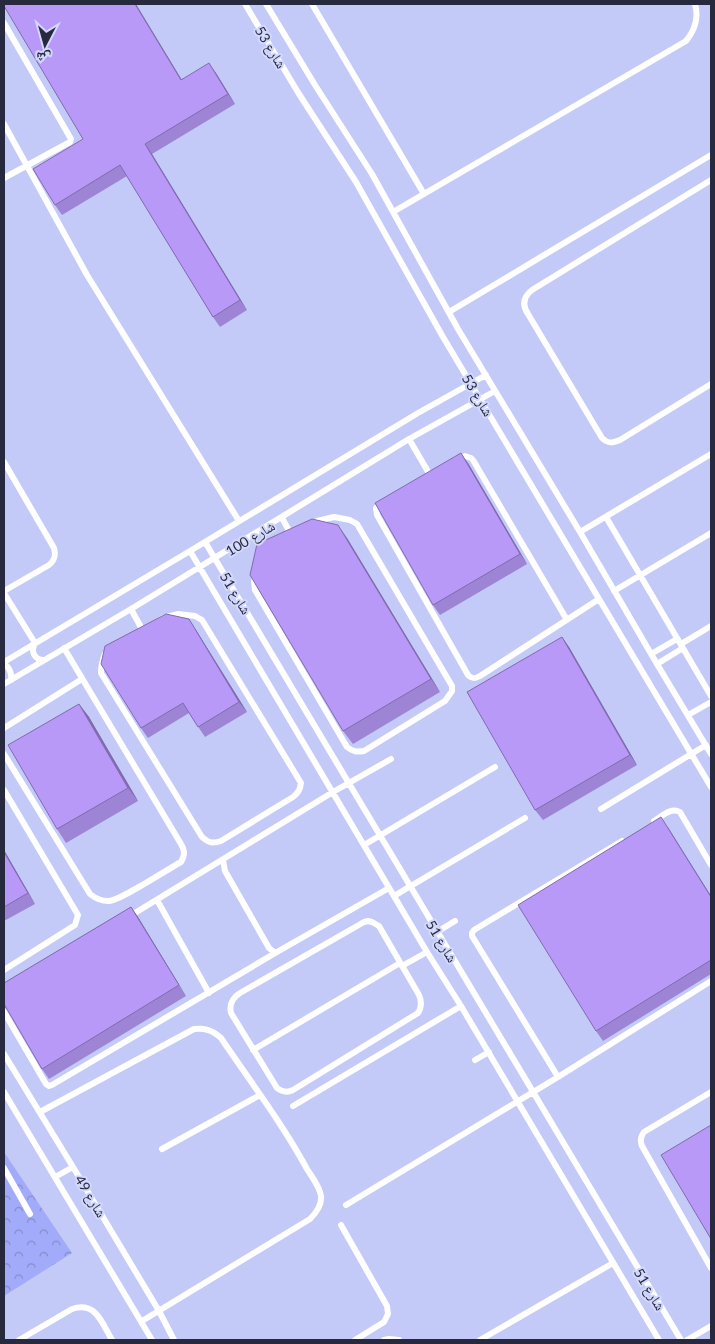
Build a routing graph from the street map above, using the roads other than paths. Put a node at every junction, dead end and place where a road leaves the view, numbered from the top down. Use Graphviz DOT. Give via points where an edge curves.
graph roads {
  1 [pos="245,4"];
  2 [pos="266,4"];
  3 [pos="312,4"];
  4 [pos="695,4"];
  5 [pos="4,22"];
  6 [pos="4,124"];
  7 [pos="711,155"];
  8 [pos="27,165"];
  9 [pos="4,178"];
  10 [pos="711,180"];
  11 [pos="424,194"];
  12 [pos="393,212"];
  13 [pos="449,312"];
  14 [pos="486,375"];
  15 [pos="471,384"];
  16 [pos="711,384"];
  17 [pos="495,391"];
  18 [pos="481,400"];
  19 [pos="409,440"];
  20 [pos="711,454"];
  21 [pos="4,462"];
  22 [pos="452,462"];
  23 [pos="437,471"];
  24 [pos="430,475"];
  25 [pos="422,480"];
  26 [pos="389,499"];
  27 [pos="606,517"];
  28 [pos="282,518"];
  29 [pos="239,521"];
  30 [pos="580,532"];
  31 [pos="711,533"];
  32 [pos="292,536"];
  33 [pos="205,542"];
  34 [pos="190,551"];
  35 [pos="215,558"];
  36 [pos="200,567"];
  37 [pos="640,576"];
  38 [pos="614,591"];
  39 [pos="4,592"];
  40 [pos="599,599"];
  41 [pos="131,609"];
  42 [pos="567,620"];
  43 [pos="711,626"];
  44 [pos="143,630"];
  45 [pos="35,644"];
  46 [pos="680,644"];
  47 [pos="64,648"];
  48 [pos="651,654"];
  49 [pos="45,660"];
  50 [pos="4,663"];
  51 [pos="657,664"];
  52 [pos="82,679"];
  53 [pos="11,680"];
  54 [pos="4,684"];
  55 [pos="711,696"];
  56 [pos="711,702"];
  57 [pos="688,715"];
  58 [pos="4,728"];
  59 [pos="706,745"];
  60 [pos="692,753"];
  61 [pos="4,754"];
  62 [pos="711,754"];
  63 [pos="391,759"];
  64 [pos="495,767"];
  65 [pos="349,784"];
  66 [pos="711,787"];
  67 [pos="4,790"];
  68 [pos="333,792"];
  69 [pos="601,809"];
  70 [pos="525,818"];
  71 [pos="650,824"];
  72 [pos="380,836"];
  73 [pos="625,839"];
  74 [pos="364,845"];
  75 [pos="223,860"];
  76 [pos="711,865"];
  77 [pos="410,887"];
  78 [pos="389,888"];
  79 [pos="394,896"];
  80 [pos="157,900"];
  81 [pos="123,920"];
  82 [pos="455,921"];
  83 [pos="437,932"];
  84 [pos="277,952"];
  85 [pos="427,952"];
  86 [pos="401,964"];
  87 [pos="4,970"];
  88 [pos="711,981"];
  89 [pos="209,993"];
  90 [pos="461,1006"];
  91 [pos="4,1012"];
  92 [pos="254,1050"];
  93 [pos="489,1052"];
  94 [pos="4,1054"];
  95 [pos="476,1060"];
  96 [pos="558,1077"];
  97 [pos="4,1092"];
  98 [pos="534,1092"];
  99 [pos="711,1092"];
  100 [pos="260,1095"];
  101 [pos="518,1102"];
  102 [pos="293,1106"];
  103 [pos="40,1112"];
  104 [pos="162,1149"];
  105 [pos="73,1167"];
  106 [pos="4,1168"];
  107 [pos="55,1177"];
  108 [pos="346,1205"];
  109 [pos="30,1214"];
  110 [pos="341,1225"];
  111 [pos="613,1263"];
  112 [pos="711,1268"];
  113 [pos="158,1312"];
  114 [pos="142,1321"];
  115 [pos="711,1326"];
  116 [pos="18,1340"];
  117 [pos="112,1340"];
  118 [pos="152,1340"];
  119 [pos="174,1340"];
  120 [pos="355,1340"];
  121 [pos="384,1340"];
  122 [pos="399,1340"];
  123 [pos="480,1340"];
  124 [pos="659,1340"];
  125 [pos="680,1340"];
  126 [pos="687,1340"];
  1 -- 15 [label="lane, شارع 53" via="356,182"];
  2 -- 12 [label="lane, شارع 53"];
  3 -- 11 [label="lane"];
  4 -- 11 [label="lane" via="697,20 686,41"];
  5 -- 8 [label="lane" via="71,139"];
  6 -- 8 [label="lane"];
  7 -- 13 [label="lane"];
  8 -- 9 [label="lane"];
  8 -- 29 [label="lane" via="87,275"];
  10 -- 16 [label="lane" via="532,290 524,304 605,442 620,440"];
  11 -- 12 [label="lane"];
  12 -- 13 [label="lane, شارع 53"];
  13 -- 14 [label="lane, شارع 53"];
  14 -- 15 [label="lane, شارع 100"];
  14 -- 17 [label="lane, شارع 53"];
  15 -- 18 [label="lane, شارع 53"];
  15 -- 29 [label="lane, شارع 100"];
  17 -- 18 [label="lane, شارع 100"];
  17 -- 30 [label="lane, شارع 53"];
  18 -- 19 [label="lane, شارع 100"];
  18 -- 40 [label="lane, شارع 53"];
  19 -- 24 [label="lane"];
  19 -- 28 [label="lane, شارع 100"];
  20 -- 27 [label="lane"];
  21 -- 39 [label="lane" via="54,548 55,557 49,565"];
  22 -- 42 [label="lane" via="462,456 473,460"];
  23 -- 24 [label="lane"];
  24 -- 25 [label="lane"];
  26 -- 42 [label="lane" via="378,506 377,515 469,677 478,677"];
  27 -- 30 [label="lane"];
  27 -- 37 [label="lane"];
  28 -- 32 [label="lane"];
  28 -- 35 [label="lane, شارع 100"];
  29 -- 33 [label="lane, شارع 100"];
  30 -- 38 [label="lane, شارع 53"];
  31 -- 37 [label="lane"];
  32 -- 32 [label="lane" via="325,518 342,518 357,524 452,686 445,700 364,751 352,751 347,747 255,590 254,574 259,559 264,552"];
  33 -- 34 [label="lane, شارع 100"];
  33 -- 35 [label="lane, شارع 51"];
  34 -- 36 [label="lane, شارع 51"];
  34 -- 45 [label="lane, شارع 100"];
  35 -- 36 [label="lane, شارع 100"];
  35 -- 65 [label="lane, شارع 51"];
  36 -- 41 [label="lane, شارع 100"];
  36 -- 68 [label="lane, شارع 51"];
  37 -- 38 [label="lane"];
  37 -- 46 [label="lane"];
  38 -- 48 [label="lane, شارع 53"];
  39 -- 45 [label="lane"];
  40 -- 42 [label="lane"];
  40 -- 60 [label="lane, شارع 53"];
  41 -- 44 [label="lane"];
  41 -- 47 [label="lane, شارع 100"];
  43 -- 46 [label="lane"];
  44 -- 44 [label="lane" via="170,615 187,614 202,620 301,783 298,794 221,841 207,842 202,838 102,673 105,654"];
  45 -- 49 [label="lane" via="34,655"];
  45 -- 50 [label="lane, شارع 100"];
  46 -- 48 [label="lane"];
  46 -- 51 [label="lane"];
  46 -- 55 [label="lane"];
  47 -- 49 [label="lane, شارع 100"];
  47 -- 52 [label="lane"];
  48 -- 51 [label="lane, شارع 53"];
  49 -- 53 [label="lane, شارع 100"];
  50 -- 53 [label="lane" via="10,669"];
  51 -- 57 [label="lane, شارع 53"];
  52 -- 58 [label="lane"];
  52 -- 61 [label="lane" via="183,848 181,862 114,901 95,898"];
  53 -- 54 [label="lane, شارع 100"];
  56 -- 57 [label="lane"];
  57 -- 59 [label="lane, شارع 53"];
  59 -- 60 [label="lane"];
  59 -- 62 [label="lane, شارع 53"];
  60 -- 66 [label="lane, شارع 53"];
  60 -- 69 [label="lane"];
  63 -- 65 [label="lane"];
  64 -- 72 [label="lane"];
  65 -- 68 [label="lane"];
  65 -- 72 [label="lane, شارع 51"];
  67 -- 87 [label="lane" via="78,919"];
  68 -- 74 [label="lane, شارع 51"];
  68 -- 75 [label="lane"];
  70 -- 77 [label="lane"];
  71 -- 76 [label="lane" via="671,811 680,812"];
  72 -- 74 [label="lane"];
  72 -- 77 [label="lane, شارع 51"];
  73 -- 96 [label="lane" via="472,933"];
  74 -- 78 [label="lane, شارع 51"];
  75 -- 80 [label="lane"];
  75 -- 84 [label="lane" via="225,871 269,948"];
  77 -- 79 [label="lane"];
  77 -- 83 [label="lane, شارع 51"];
  78 -- 79 [label="lane, شارع 51"];
  78 -- 84 [label="lane"];
  79 -- 85 [label="lane, شارع 51"];
  80 -- 81 [label="lane"];
  80 -- 89 [label="lane"];
  82 -- 83 [label="lane"];
  83 -- 98 [label="lane, شارع 51"];
  84 -- 89 [label="lane"];
  85 -- 86 [label="lane"];
  85 -- 90 [label="lane, شارع 51"];
  86 -- 92 [label="lane"];
  86 -- 92 [label="lane" via="421,999 418,1013 292,1090 284,1092 277,1088"];
  86 -- 92 [label="lane" via="379,926 368,921 240,993 231,1001 231,1013"];
  88 -- 96 [label="lane"];
  89 -- 91 [label="lane" via="49,1086"];
  90 -- 93 [label="lane, شارع 51"];
  90 -- 102 [label="lane"];
  93 -- 95 [label="lane"];
  93 -- 101 [label="lane, شارع 51"];
  94 -- 103 [label="lane, شارع 49"];
  96 -- 98 [label="lane"];
  97 -- 107 [label="lane, شارع 49"];
  98 -- 101 [label="lane"];
  98 -- 125 [label="lane, شارع 51"];
  99 -- 112 [label="lane" via="644,1132 640,1141"];
  100 -- 103 [label="lane" via="221,1038 213,1031 199,1028"];
  100 -- 104 [label="lane"];
  100 -- 113 [label="lane" via="318,1187 321,1195 316,1213"];
  101 -- 108 [label="lane"];
  101 -- 111 [label="lane, شارع 51"];
  103 -- 105 [label="lane, شارع 49"];
  105 -- 107 [label="lane"];
  105 -- 113 [label="lane, شارع 49"];
  106 -- 109 [label="lane"];
  107 -- 114 [label="lane, شارع 49"];
  110 -- 120 [label="lane" via="387,1306 388,1314 384,1322"];
  111 -- 123 [label="lane"];
  111 -- 124 [label="lane, شارع 51"];
  113 -- 114 [label="lane"];
  113 -- 119 [label="lane, شارع 49"];
  114 -- 118 [label="lane, شارع 49"];
  115 -- 126 [label="lane"];
  116 -- 117 [label="lane" via="79,1307 93,1310"];
  121 -- 122 [label="lane"];
}
